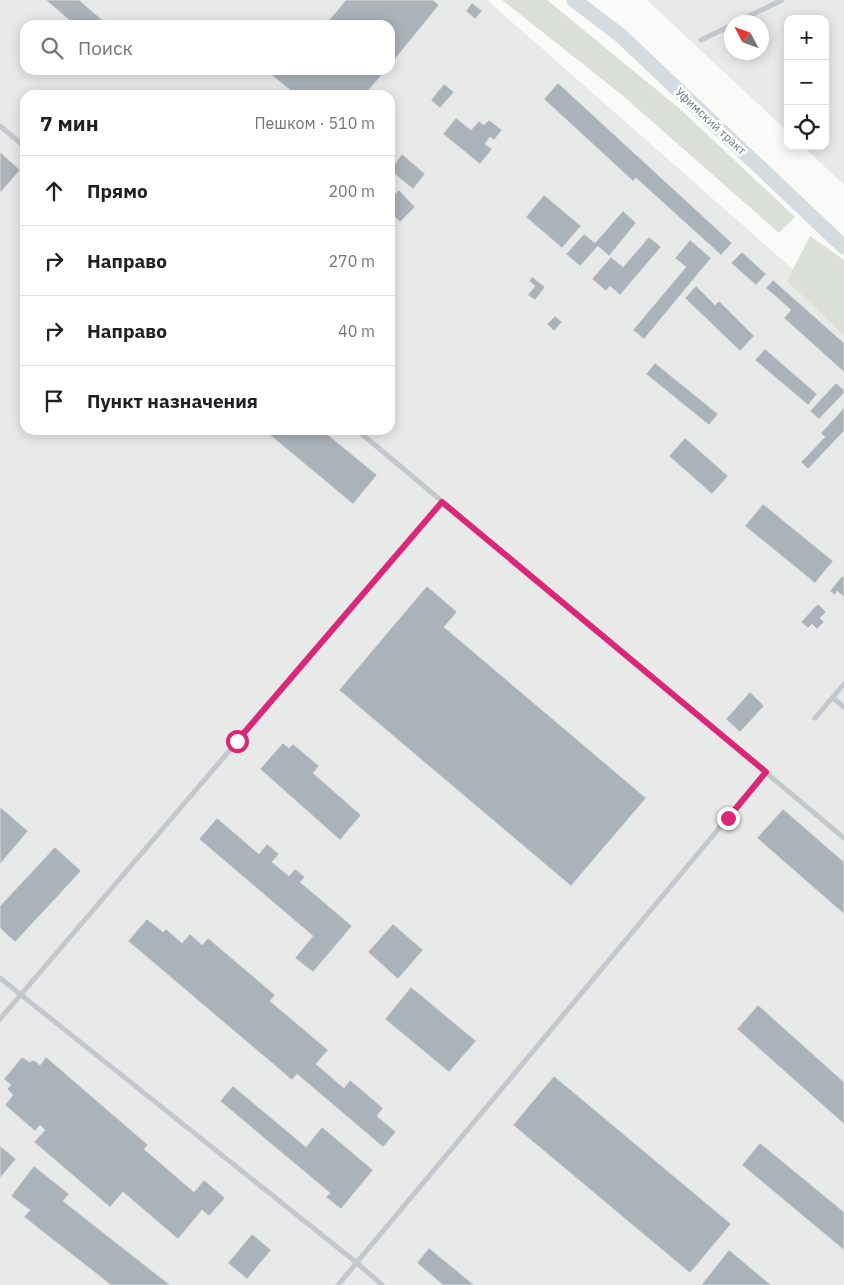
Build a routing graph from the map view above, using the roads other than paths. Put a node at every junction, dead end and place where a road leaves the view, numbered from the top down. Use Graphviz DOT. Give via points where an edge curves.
graph roads {
  1 [pos="574,0"];
  2 [pos="782,0"];
  3 [pos="751,15"];
  4 [pos="724,29"];
  5 [pos="701,40"];
  6 [pos="0,126"];
  7 [pos="20,143"];
  8 [pos="844,247"];
  9 [pos="363,435"];
  10 [pos="442,502"];
  11 [pos="844,684"];
  12 [pos="832,698"];
  13 [pos="844,707"];
  14 [pos="815,718"];
  15 [pos="766,772"];
  16 [pos="844,838"];
  17 [pos="0,978"];
  18 [pos="20,995"];
  19 [pos="0,1019"];
  20 [pos="357,1263"];
  21 [pos="338,1285"];
  22 [pos="382,1285"];
  1 -- 8 [label="main road, Уфимский тракт" via="620,35"];
  2 -- 3 [label="lane"];
  4 -- 5 [label="lane"];
  6 -- 7 [label="lane"];
  9 -- 10 [label="lane"];
  10 -- 15 [label="lane"];
  10 -- 18 [label="lane"];
  11 -- 12 [label="lane"];
  12 -- 13 [label="lane"];
  12 -- 14 [label="lane"];
  15 -- 16 [label="lane"];
  15 -- 20 [label="lane"];
  17 -- 18 [label="lane"];
  18 -- 19 [label="lane"];
  18 -- 20 [label="lane"];
  20 -- 21 [label="lane"];
  20 -- 22 [label="lane"];
}
